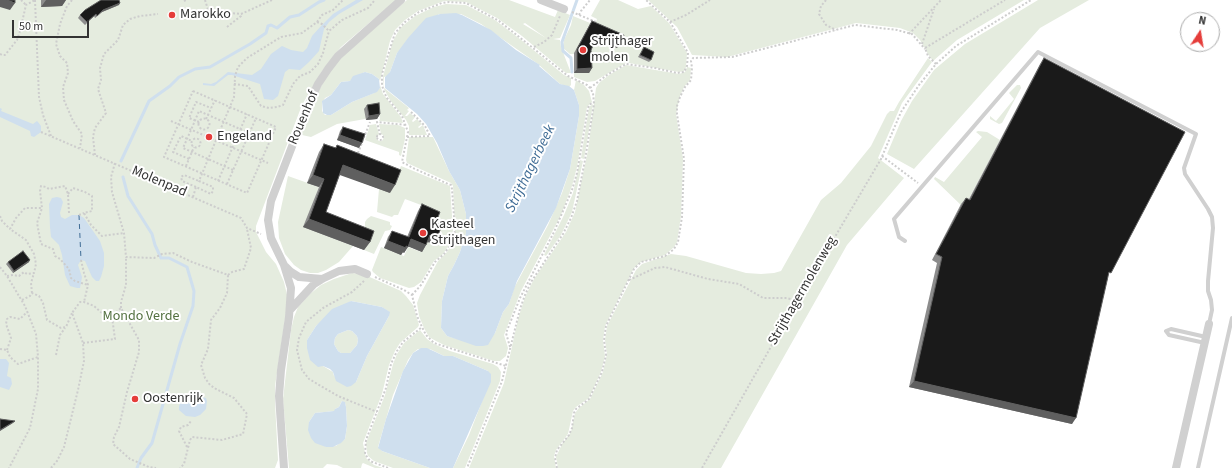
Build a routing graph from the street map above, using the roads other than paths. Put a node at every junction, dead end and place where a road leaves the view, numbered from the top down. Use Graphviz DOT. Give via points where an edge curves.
graph roads {
  1 [pos="401,0"];
  2 [pos="540,0"];
  3 [pos="564,9"];
  4 [pos="905,241"];
  5 [pos="284,265"];
  6 [pos="367,274"];
  7 [pos="322,279"];
  8 [pos="290,310"];
  9 [pos="1232,318"];
  10 [pos="1209,324"];
  11 [pos="1206,340"];
  12 [pos="284,468"];
  13 [pos="1176,468"];
  14 [pos="1198,468"];
  1 -- 5 [label="street, Rouenhof" via="338,56 318,84 271,201 268,220 271,238"];
  2 -- 3 [label="street"];
  4 -- 10 [label="lane" via="899,237 894,219 1038,52 1196,134 1184,168 1185,174 1212,217 1208,281 1212,310"];
  5 -- 7 [label="street, Rouenhof" via="299,277"];
  5 -- 8 [label="street, Rouenhof" via="291,288"];
  6 -- 7 [label="street, Rouenhof" via="347,270"];
  7 -- 8 [label="street, Rouenhof"];
  8 -- 12 [label="street, Rouenhof" via="279,396"];
  9 -- 14 [label="lane"];
  10 -- 11 [label="street"];
  11 -- 11 [label="lane" via="1171,329 1166,331 1169,335"];
  11 -- 13 [label="street"];
}
